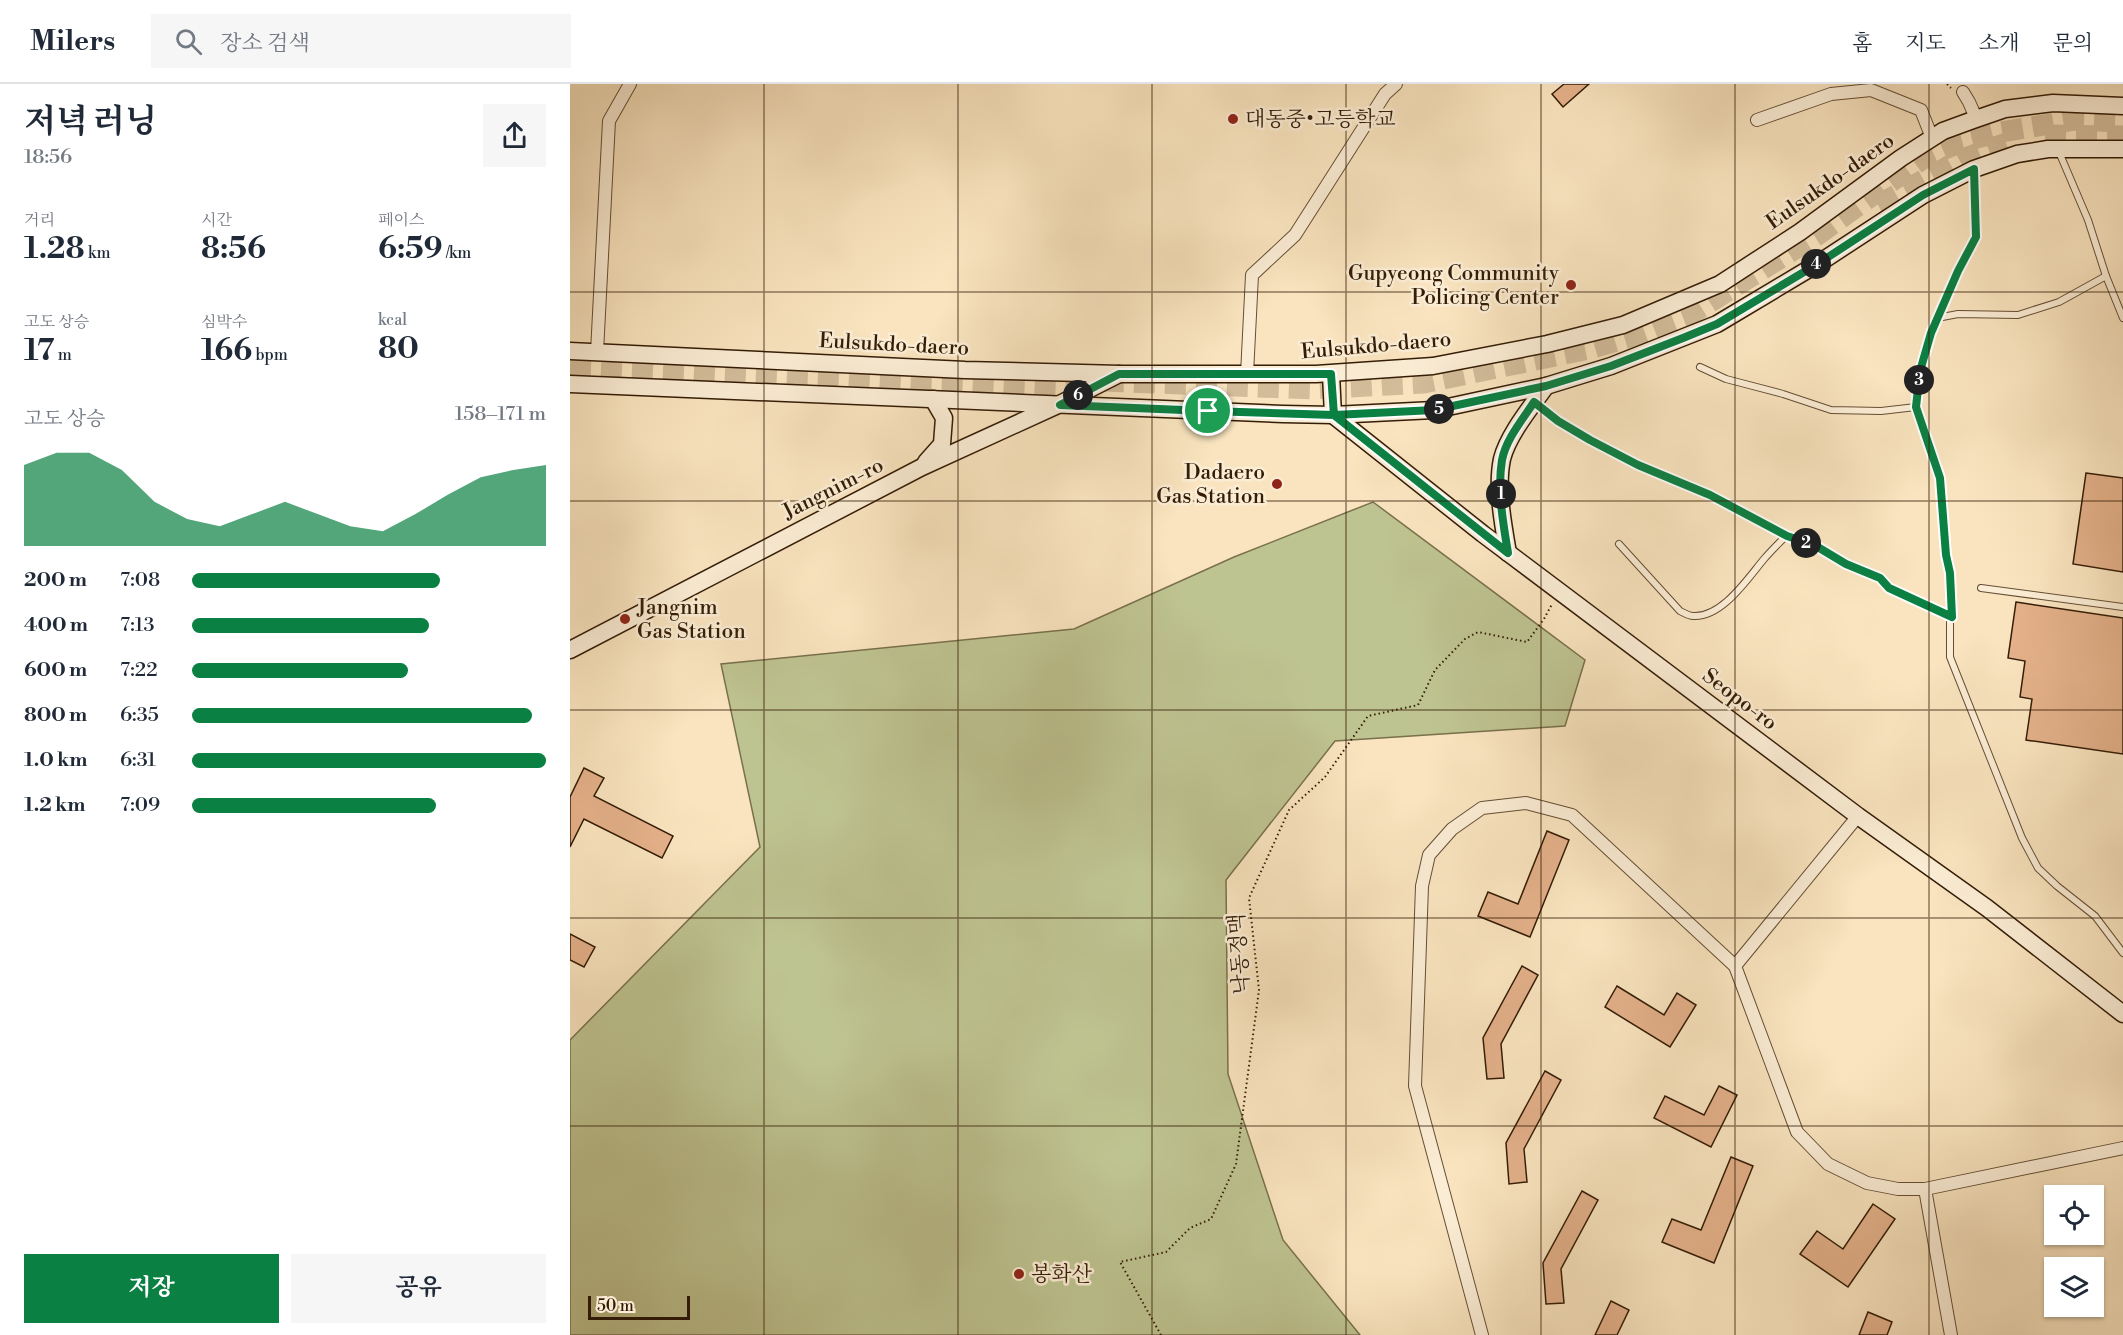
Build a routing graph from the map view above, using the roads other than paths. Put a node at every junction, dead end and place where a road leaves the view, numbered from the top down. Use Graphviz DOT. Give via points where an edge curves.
graph roads {
  1 [pos="630,84"];
  2 [pos="1396,84"];
  3 [pos="1963,92"];
  4 [pos="2123,106"];
  5 [pos="1977,118"];
  6 [pos="1757,120"];
  7 [pos="1932,138"];
  8 [pos="2058,149"];
  9 [pos="2123,149"];
  10 [pos="1974,169"];
  11 [pos="2106,276"];
  12 [pos="1937,318"];
  13 [pos="2123,318"];
  14 [pos="570,351"];
  15 [pos="597,352"];
  16 [pos="1700,367"];
  17 [pos="1119,374"];
  18 [pos="1247,374"];
  19 [pos="1331,374"];
  20 [pos="570,384"];
  21 [pos="1546,386"];
  22 [pos="933,399"];
  23 [pos="1534,402"];
  24 [pos="1060,405"];
  25 [pos="1916,407"];
  26 [pos="1334,415"];
  27 [pos="922,467"];
  28 [pos="1787,536"];
  29 [pos="1619,544"];
  30 [pos="1508,553"];
  31 [pos="1981,588"];
  32 [pos="2123,607"];
  33 [pos="1952,617"];
  34 [pos="570,650"];
  35 [pos="1857,816"];
  36 [pos="2123,953"];
  37 [pos="1735,966"];
  38 [pos="2123,1014"];
  39 [pos="2123,1149"];
  40 [pos="1925,1189"];
  41 [pos="1482,1335"];
  42 [pos="1951,1335"];
  1 -- 15 [label="street" via="609,121"];
  2 -- 18 [label="street" via="1385,94 1295,235 1252,275"];
  3 -- 5 [label="street"];
  4 -- 5 [label="main road, Eulsukdo-daero" via="2053,103"];
  5 -- 7 [label="main road, Eulsukdo-daero"];
  6 -- 7 [label="street" via="1831,94 1871,90 1921,110"];
  7 -- 19 [label="main road, Eulsukdo-daero" via="1720,284 1623,326 1433,366"];
  8 -- 9 [label="main road"];
  8 -- 10 [label="main road" via="2018,154"];
  8 -- 11 [label="lane"];
  10 -- 12 [label="lane" via="1976,237"];
  10 -- 21 [label="main road" via="1923,195 1717,324 1611,366"];
  11 -- 12 [label="lane" via="2059,302 2018,315 1959,314"];
  11 -- 13 [label="lane"];
  12 -- 25 [label="lane" via="1920,371"];
  14 -- 15 [label="main road, Eulsukdo-daero"];
  15 -- 17 [label="main road, Eulsukdo-daero"];
  16 -- 25 [label="lane" via="1726,379 1831,410"];
  17 -- 18 [label="main road, Eulsukdo-daero"];
  17 -- 24 [label="main road, Jangnim-ro"];
  18 -- 19 [label="main road, Eulsukdo-daero"];
  19 -- 26 [label="main road"];
  20 -- 22 [label="main road"];
  21 -- 23 [label="main road"];
  21 -- 26 [label="main road" via="1434,410"];
  22 -- 24 [label="main road"];
  22 -- 27 [label="main road" via="944,418 942,444"];
  23 -- 28 [label="lane" via="1590,440 1710,495"];
  23 -- 30 [label="main road" via="1503,458 1500,506"];
  24 -- 26 [label="main road"];
  24 -- 27 [label="main road, Jangnim-ro"];
  25 -- 33 [label="lane" via="1940,478"];
  26 -- 30 [label="main road, Seopo-ro"];
  27 -- 34 [label="main road, Jangnim-ro"];
  28 -- 29 [label="lane" via="1743,587 1719,607 1691,617 1680,611"];
  28 -- 33 [label="lane" via="1816,546 1880,578 1889,588"];
  30 -- 35 [label="main road, Seopo-ro"];
  31 -- 32 [label="lane"];
  33 -- 36 [label="lane" via="1950,657 2022,838 2038,868 2094,916"];
  35 -- 37 [label="street"];
  35 -- 38 [label="main road, Seopo-ro" via="1988,908"];
  37 -- 40 [label="street" via="1797,1132 1828,1164 1867,1183 1898,1190"];
  37 -- 41 [label="street" via="1572,815 1526,803 1482,808 1452,829 1429,855 1422,886 1415,1086"];
  39 -- 40 [label="street"];
  40 -- 42 [label="street"];
}
